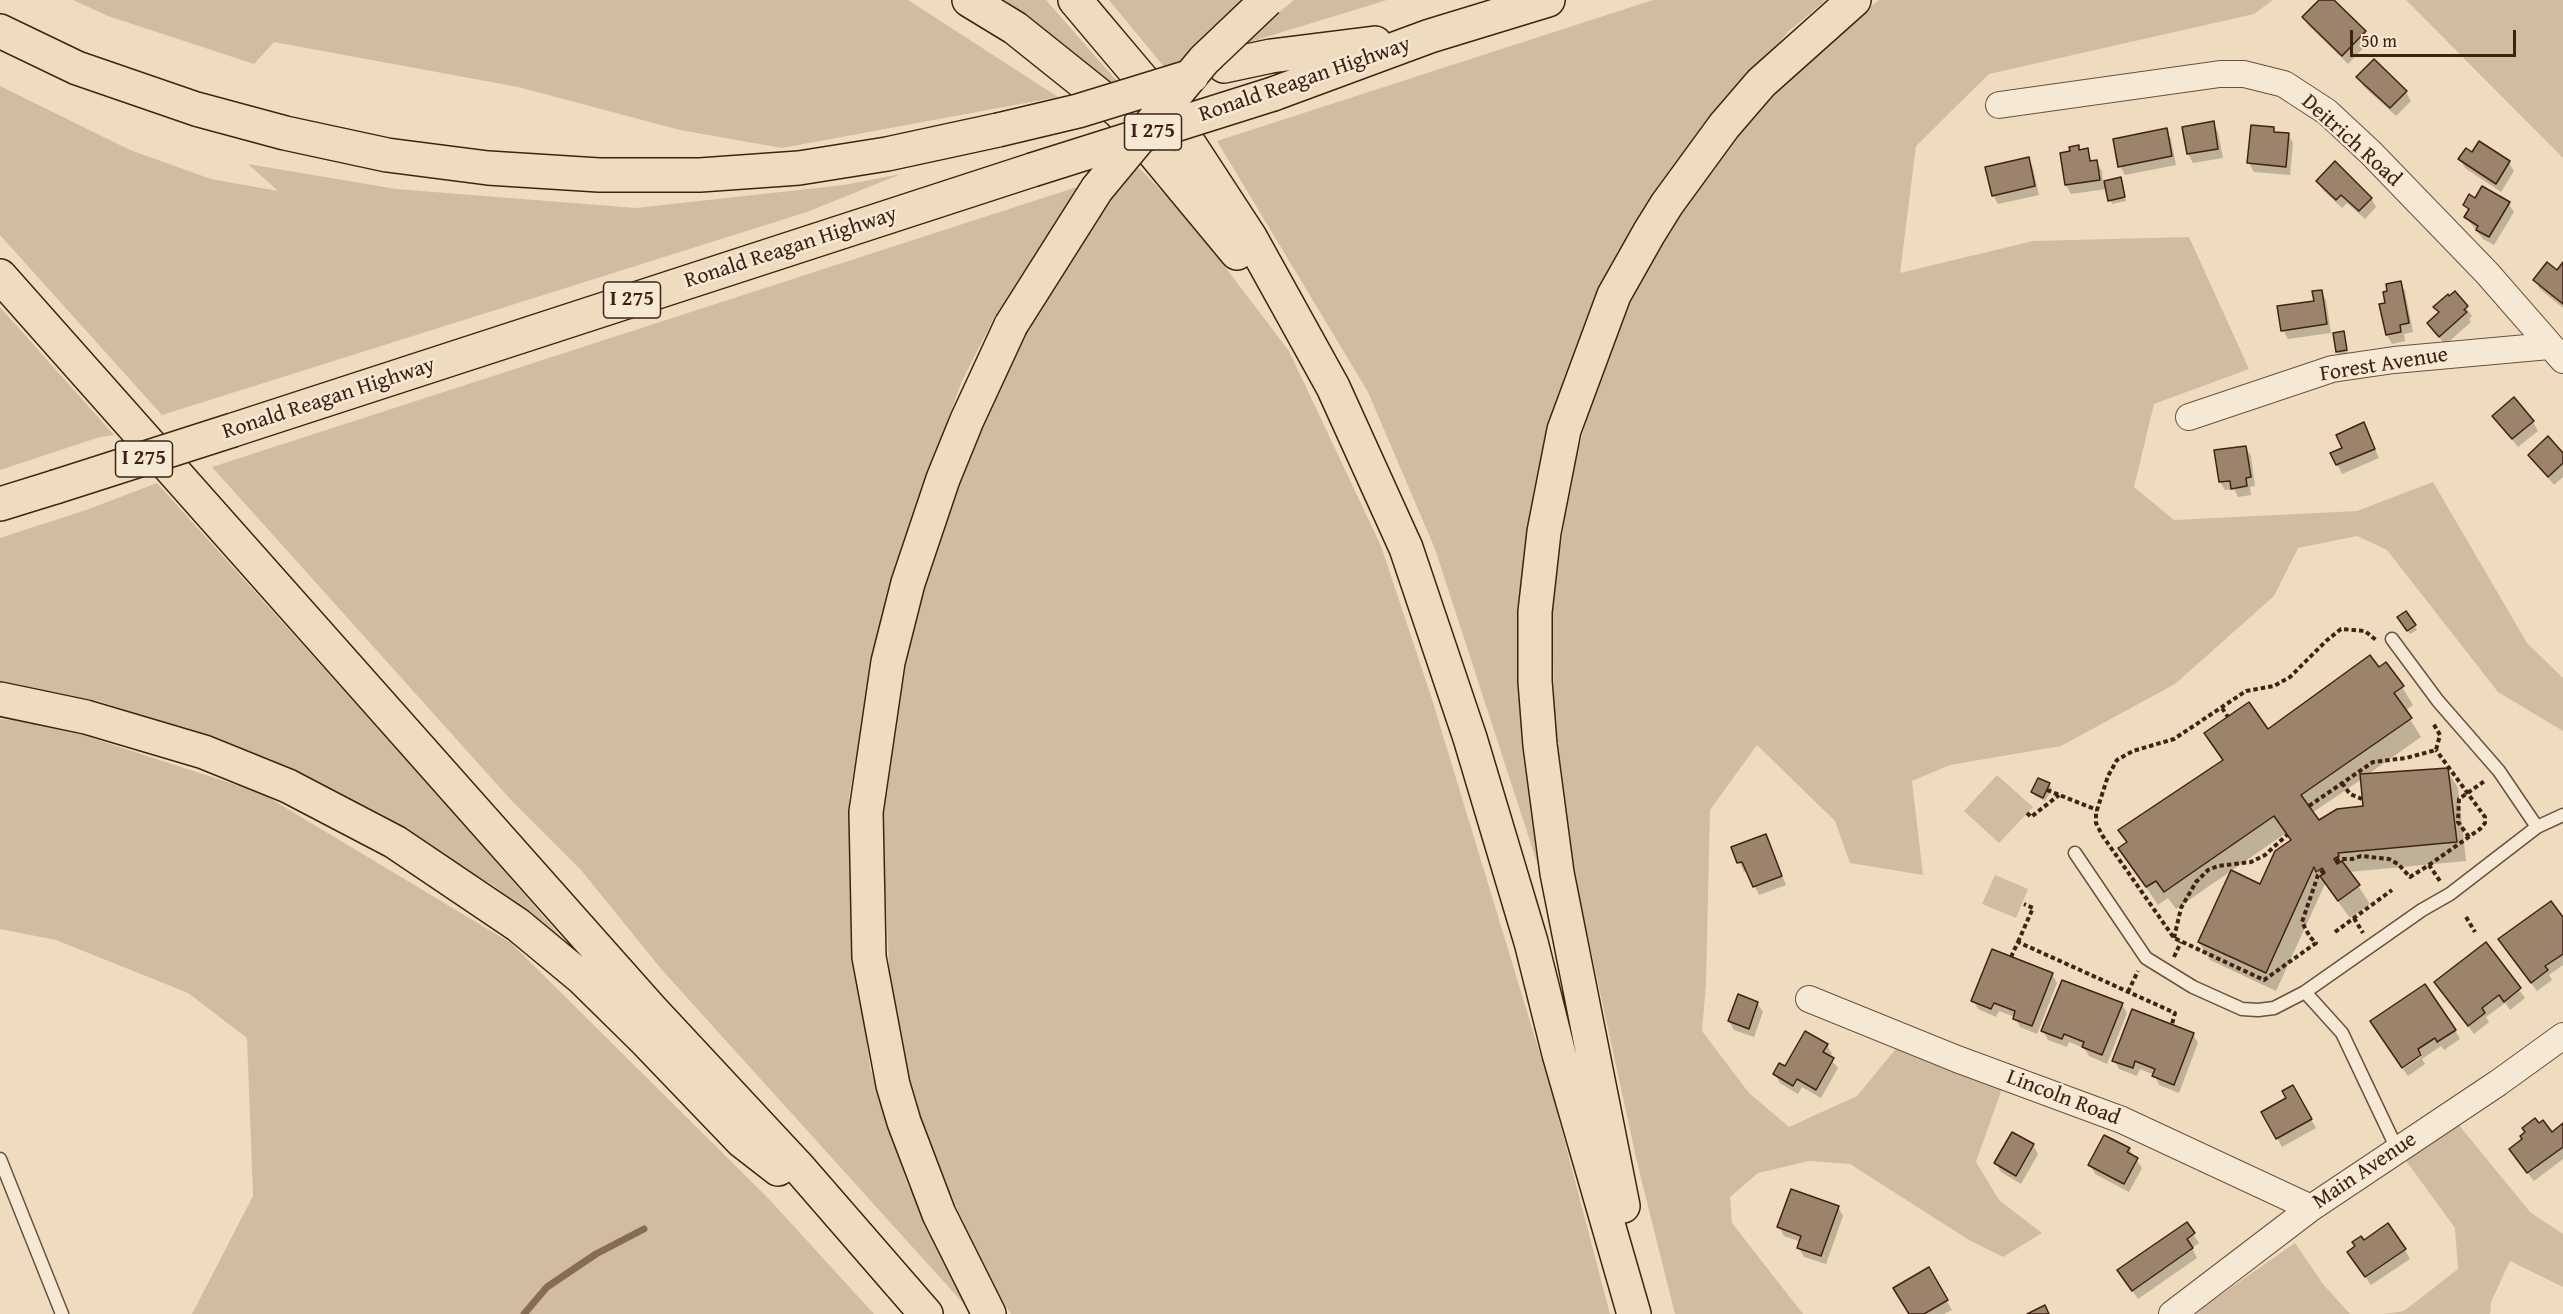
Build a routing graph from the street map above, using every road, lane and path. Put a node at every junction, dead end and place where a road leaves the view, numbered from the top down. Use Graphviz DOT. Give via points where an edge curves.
graph roads {
  1 [pos="969,0"];
  2 [pos="1076,0"];
  3 [pos="1267,0"];
  4 [pos="1548,0"];
  5 [pos="1854,0"];
  6 [pos="0,31"];
  7 [pos="1430,36"];
  8 [pos="1999,105"];
  9 [pos="0,276"];
  10 [pos="1304,332"];
  11 [pos="2556,353"];
  12 [pos="2189,417"];
  13 [pos="0,504"];
  14 [pos="2392,639"];
  15 [pos="2379,642"];
  16 [pos="0,699"];
  17 [pos="2222,708"];
  18 [pos="2428,716"];
  19 [pos="2228,717"];
  20 [pos="2436,750"];
  21 [pos="2499,771"];
  22 [pos="2342,783"];
  23 [pos="2047,790"];
  24 [pos="2467,792"];
  25 [pos="2059,795"];
  26 [pos="2362,799"];
  27 [pos="2309,806"];
  28 [pos="2097,810"];
  29 [pos="2027,813"];
  30 [pos="2563,815"];
  31 [pos="2537,827"];
  32 [pos="2287,835"];
  33 [pos="2469,837"];
  34 [pos="2075,853"];
  35 [pos="2336,862"];
  36 [pos="2429,865"];
  37 [pos="2324,870"];
  38 [pos="2441,881"];
  39 [pos="2392,890"];
  40 [pos="2025,904"];
  41 [pos="2466,916"];
  42 [pos="2335,932"];
  43 [pos="2475,932"];
  44 [pos="2174,938"];
  45 [pos="2018,942"];
  46 [pos="2011,957"];
  47 [pos="2138,969"];
  48 [pos="2128,992"];
  49 [pos="2305,992"];
  50 [pos="1809,999"];
  51 [pos="2172,1024"];
  52 [pos="2563,1036"];
  53 [pos="2397,1149"];
  54 [pos="0,1160"];
  55 [pos="2311,1208"];
  56 [pos="843,1219"];
  57 [pos="62,1314"];
  58 [pos="926,1314"];
  59 [pos="989,1314"];
  60 [pos="1634,1314"];
  61 [pos="1641,1314"];
  62 [pos="2172,1314"];
  1 -- 10 [label="highway" via="1015,28 1120,112"];
  2 -- 10 [label="highway" via="1186,139 1250,237"];
  3 -- 59 [label="highway, bridge" via="1204,60 1097,189 1011,325 930,512 888,662 866,812 869,957 893,1085 907,1132 939,1214"];
  4 -- 7 [label="highway, Ronald Reagan Highway / I 275"];
  5 -- 61 [label="highway" via="1761,83 1724,126 1649,233 1614,295 1567,421 1544,532 1535,612 1535,681 1548,818"];
  6 -- 7 [label="highway, bridge" via="77,68 196,110 285,134 387,155 599,176 700,175 800,168 886,154 1078,111 1224,66 1271,56"];
  7 -- 13 [label="highway, Ronald Reagan Highway / I 275, bridge" via="1273,94"];
  8 -- 11 [label="street, Deitrich Road" via="2220,74 2244,74 2284,84 2326,112 2371,153 2487,273"];
  9 -- 56 [label="highway" via="650,1008"];
  10 -- 60 [label="highway" via="1342,405 1406,548 1470,738"];
  11 -- 12 [label="street, Forest Avenue" via="2394,360 2332,369"];
  14 -- 21 [label="lane" via="2438,701"];
  15 -- 17 [label="path" via="2365,631 2341,629 2290,677 2274,686 2246,691"];
  16 -- 56 [label="highway" via="86,717 204,752 288,786 424,859 518,925 582,978 742,1141"];
  17 -- 19 [label="path"];
  17 -- 28 [label="path" via="2174,739 2117,760"];
  18 -- 20 [label="path" via="2440,735"];
  20 -- 22 [label="path" via="2373,762"];
  20 -- 24 [label="path"];
  21 -- 24 [label="path"];
  21 -- 31 [label="lane"];
  22 -- 26 [label="path" via="2350,794"];
  22 -- 27 [label="path"];
  23 -- 25 [label="path"];
  24 -- 33 [label="path" via="2459,799 2457,812 2458,822"];
  24 -- 33 [label="path" via="2485,817 2485,823"];
  25 -- 28 [label="path"];
  25 -- 29 [label="path" via="2031,817"];
  28 -- 44 [label="path" via="2096,823 2102,835"];
  30 -- 31 [label="lane"];
  31 -- 49 [label="lane" via="2450,894"];
  32 -- 44 [label="path" via="2251,862 2208,870 2181,908"];
  33 -- 36 [label="path"];
  34 -- 49 [label="lane" via="2146,958 2193,987 2242,1009 2274,1008"];
  35 -- 36 [label="path" via="2361,856 2389,859 2410,877"];
  36 -- 38 [label="path"];
  37 -- 44 [label="path" via="2318,875 2302,922 2316,943 2264,980"];
  39 -- 42 [label="path"];
  40 -- 45 [label="path" via="2032,908"];
  41 -- 43 [label="path"];
  45 -- 46 [label="path"];
  45 -- 48 [label="path"];
  47 -- 48 [label="path"];
  48 -- 51 [label="path" via="2175,1013"];
  49 -- 53 [label="lane" via="2342,1033"];
  50 -- 55 [label="street, Lincoln Road" via="2122,1120"];
  52 -- 53 [label="street, Main Avenue"];
  53 -- 55 [label="street, Main Avenue"];
  54 -- 57 [label="lane"];
  55 -- 62 [label="street, Main Avenue"];
  56 -- 58 [label="highway"];
}
